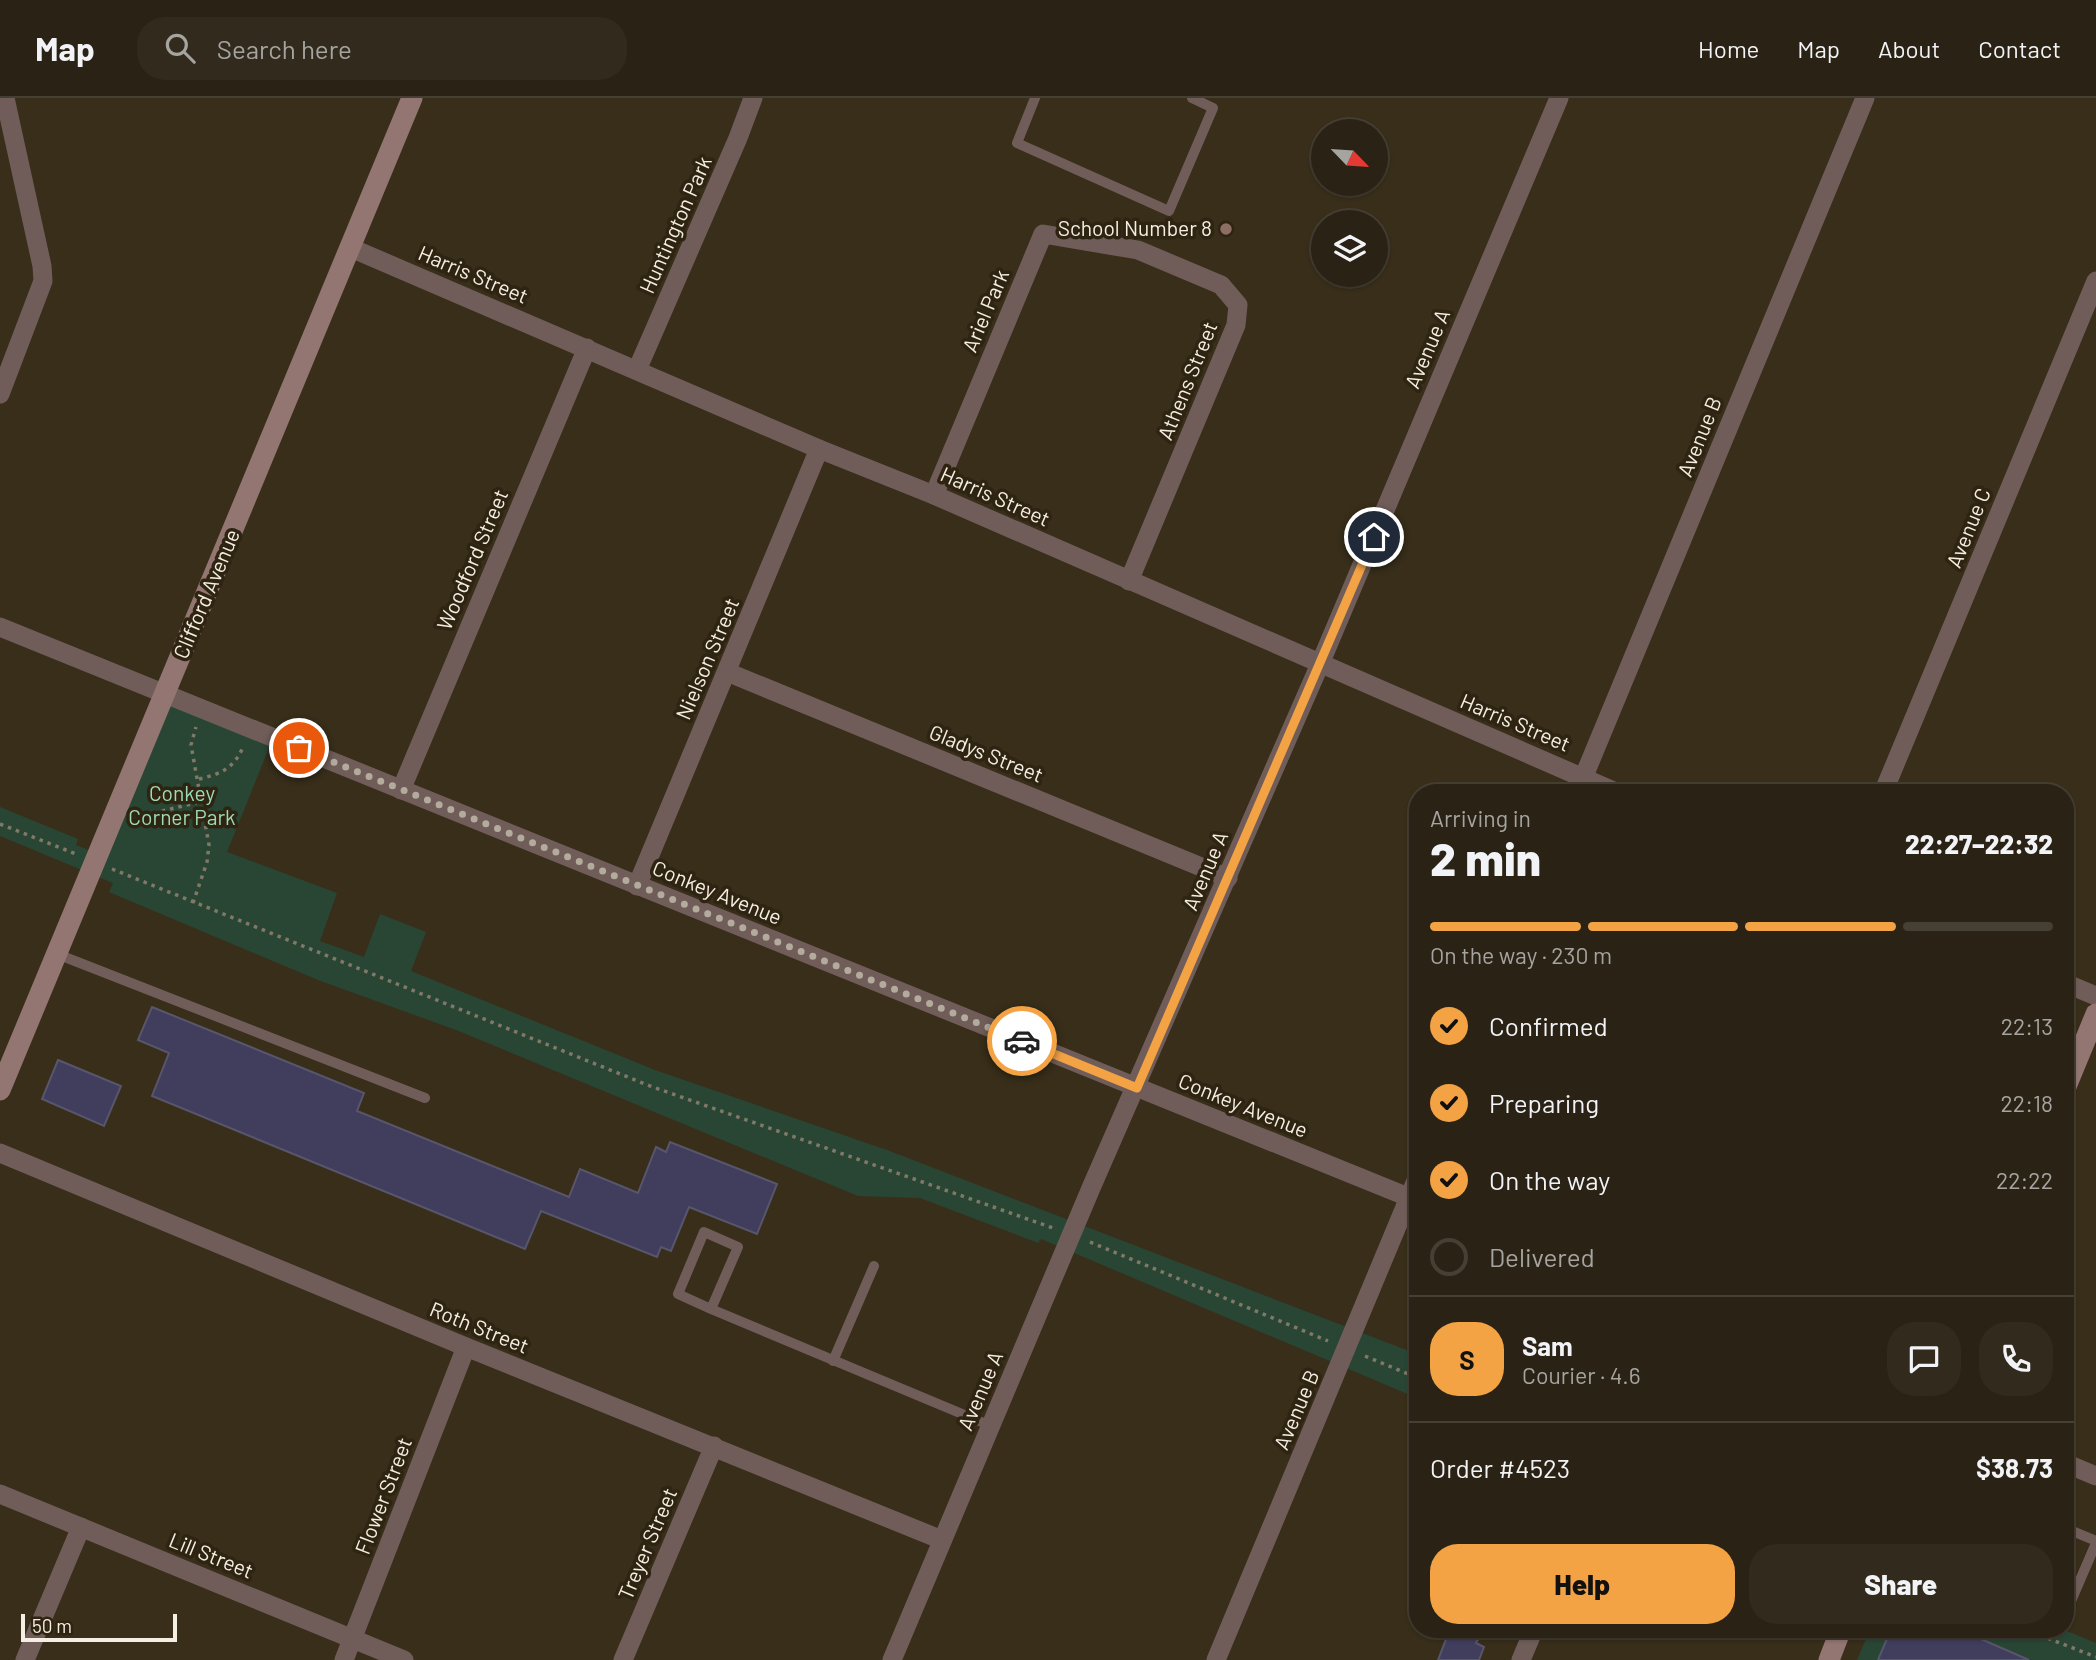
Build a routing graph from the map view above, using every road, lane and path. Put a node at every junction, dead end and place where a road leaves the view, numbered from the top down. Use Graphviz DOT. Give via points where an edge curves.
graph roads {
  1 [pos="5,98"];
  2 [pos="412,98"];
  3 [pos="753,98"];
  4 [pos="1035,98"];
  5 [pos="1192,98"];
  6 [pos="1559,98"];
  7 [pos="1865,98"];
  8 [pos="351,248"];
  9 [pos="1138,250"];
  10 [pos="2096,281"];
  11 [pos="587,348"];
  12 [pos="637,370"];
  13 [pos="0,394"];
  14 [pos="819,449"];
  15 [pos="934,495"];
  16 [pos="1129,581"];
  17 [pos="0,627"];
  18 [pos="1321,664"];
  19 [pos="727,672"];
  20 [pos="165,693"];
  21 [pos="204,709"];
  22 [pos="250,728"];
  23 [pos="198,779"];
  24 [pos="1579,784"];
  25 [pos="1581,784"];
  26 [pos="1887,784"];
  27 [pos="401,790"];
  28 [pos="203,801"];
  29 [pos="119,803"];
  30 [pos="0,824"];
  31 [pos="94,862"];
  32 [pos="1228,878"];
  33 [pos="637,886"];
  34 [pos="193,903"];
  35 [pos="56,954"];
  36 [pos="2074,987"];
  37 [pos="2096,996"];
  38 [pos="2096,1014"];
  39 [pos="2074,1067"];
  40 [pos="1137,1088"];
  41 [pos="0,1090"];
  42 [pos="425,1098"];
  43 [pos="0,1153"];
  44 [pos="1409,1197"];
  45 [pos="1409,1208"];
  46 [pos="1071,1235"];
  47 [pos="874,1266"];
  48 [pos="711,1309"];
  49 [pos="466,1347"];
  50 [pos="1347,1349"];
  51 [pos="833,1361"];
  52 [pos="1409,1374"];
  53 [pos="990,1426"];
  54 [pos="714,1446"];
  55 [pos="2074,1467"];
  56 [pos="2096,1476"];
  57 [pos="0,1494"];
  58 [pos="81,1527"];
  59 [pos="2074,1532"];
  60 [pos="942,1540"];
  61 [pos="2096,1542"];
  62 [pos="2074,1594"];
  63 [pos="1530,1638"];
  64 [pos="1838,1638"];
  65 [pos="2047,1638"];
  66 [pos="353,1639"];
  67 [pos="2096,1657"];
  68 [pos="25,1660"];
  69 [pos="344,1660"];
  70 [pos="404,1660"];
  71 [pos="623,1660"];
  72 [pos="892,1660"];
  73 [pos="1216,1660"];
  74 [pos="1521,1660"];
  75 [pos="1829,1660"];
  1 -- 13 [label="street" via="43,281"];
  2 -- 8 [label="main road, Clifford Avenue"];
  3 -- 12 [label="street, Huntington Park"];
  4 -- 5 [label="lane" via="1017,143 1169,211 1213,108"];
  6 -- 18 [label="street, Avenue A"];
  7 -- 25 [label="street, Avenue B"];
  8 -- 11 [label="street, Harris Street"];
  8 -- 20 [label="main road, Clifford Avenue"];
  9 -- 15 [label="street, Ariel Park" via="1042,234"];
  9 -- 16 [label="street, Athens Street" via="1221,285 1239,312"];
  10 -- 26 [label="street, Avenue C"];
  11 -- 12 [label="street, Harris Street"];
  11 -- 27 [label="street, Woodford Street"];
  12 -- 14 [label="street, Harris Street"];
  14 -- 15 [label="street, Harris Street"];
  14 -- 19 [label="street, Nielson Street"];
  15 -- 16 [label="street, Harris Street"];
  16 -- 18 [label="street, Harris Street"];
  17 -- 20 [label="street, Conkey Avenue"];
  18 -- 24 [label="street, Harris Street"];
  18 -- 32 [label="street, Avenue A"];
  19 -- 32 [label="street, Gladys Street"];
  19 -- 33 [label="street, Nielson Street"];
  20 -- 21 [label="street, Conkey Avenue"];
  20 -- 29 [label="main road, Clifford Avenue"];
  21 -- 22 [label="street, Conkey Avenue"];
  21 -- 23 [label="path" via="191,745"];
  22 -- 23 [label="path" via="234,763 219,774"];
  22 -- 27 [label="street, Conkey Avenue"];
  23 -- 28 [label="path"];
  27 -- 33 [label="street, Conkey Avenue"];
  28 -- 29 [label="path" via="145,814"];
  28 -- 34 [label="path" via="208,853"];
  29 -- 31 [label="main road, Clifford Avenue"];
  30 -- 31 [label="path"];
  31 -- 34 [label="path"];
  31 -- 35 [label="main road, Clifford Avenue"];
  32 -- 40 [label="street, Avenue A"];
  33 -- 40 [label="street, Conkey Avenue"];
  34 -- 46 [label="path" via="650,1086"];
  35 -- 41 [label="main road, Clifford Avenue"];
  35 -- 42 [label="lane"];
  36 -- 37 [label="street"];
  38 -- 39 [label="main road"];
  40 -- 44 [label="street, Conkey Avenue"];
  40 -- 46 [label="street, Avenue A"];
  43 -- 49 [label="street, Roth Street"];
  45 -- 50 [label="street, Avenue B"];
  46 -- 50 [label="path"];
  46 -- 53 [label="street, Avenue A"];
  47 -- 51 [label="lane"];
  48 -- 48 [label="lane" via="737,1247 704,1232 678,1294"];
  48 -- 51 [label="lane"];
  49 -- 54 [label="street, Roth Street"];
  49 -- 66 [label="street, Flower Street"];
  50 -- 52 [label="path"];
  50 -- 73 [label="street, Avenue B"];
  51 -- 53 [label="lane"];
  53 -- 60 [label="street, Avenue A"];
  54 -- 60 [label="street, Roth Street"];
  54 -- 71 [label="street, Treyer Street"];
  55 -- 56 [label="street"];
  57 -- 58 [label="street, Lill Street"];
  58 -- 66 [label="street, Lill Street"];
  58 -- 68 [label="street"];
  59 -- 61 [label="lane"];
  60 -- 72 [label="street, Avenue A"];
  61 -- 62 [label="lane"];
  63 -- 74 [label="street"];
  64 -- 75 [label="main road"];
  65 -- 67 [label="path"];
  66 -- 69 [label="street, Flower Street"];
  66 -- 70 [label="street, Lill Street"];
}
